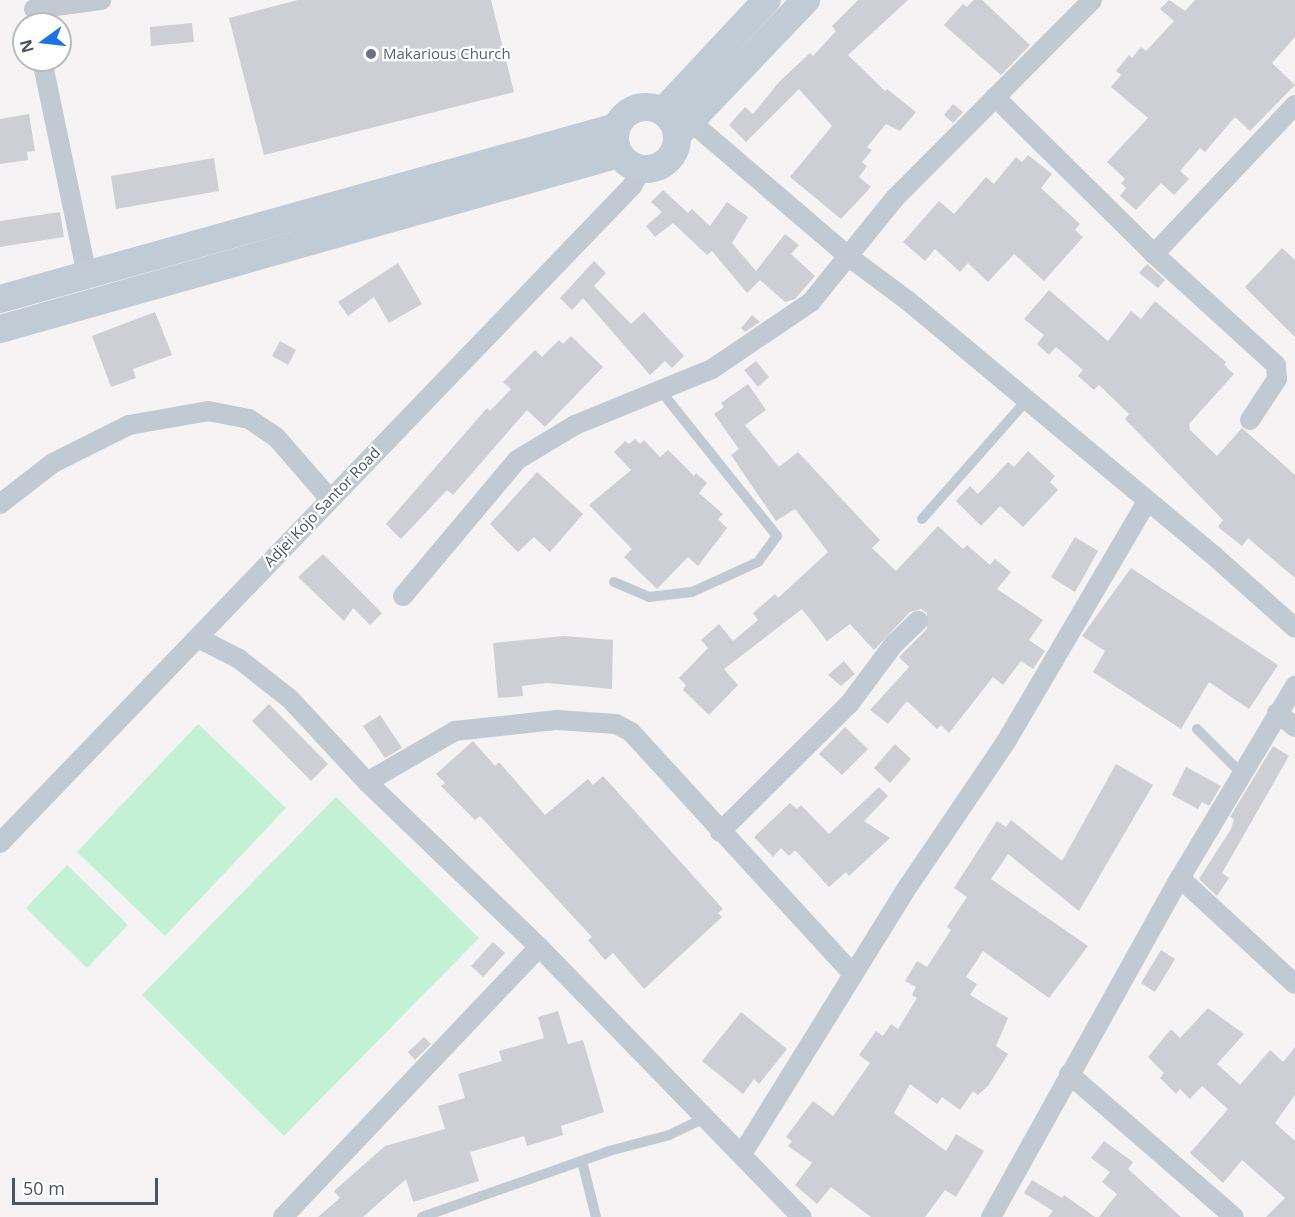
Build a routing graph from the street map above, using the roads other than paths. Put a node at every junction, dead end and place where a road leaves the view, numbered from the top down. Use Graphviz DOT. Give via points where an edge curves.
graph roads {
  1 [pos="100,0"];
  2 [pos="767,0"];
  3 [pos="806,0"];
  4 [pos="1092,0"];
  5 [pos="34,11"];
  6 [pos="45,72"];
  7 [pos="995,97"];
  8 [pos="1295,105"];
  9 [pos="677,123"];
  10 [pos="626,150"];
  11 [pos="1154,254"];
  12 [pos="849,257"];
  13 [pos="87,275"];
  14 [pos="0,299"];
  15 [pos="0,329"];
  16 [pos="661,391"];
  17 [pos="1026,401"];
  18 [pos="1250,420"];
  19 [pos="330,498"];
  20 [pos="1147,501"];
  21 [pos="0,504"];
  22 [pos="922,519"];
  23 [pos="614,582"];
  24 [pos="403,596"];
  25 [pos="918,621"];
  26 [pos="1295,628"];
  27 [pos="198,638"];
  28 [pos="1295,686"];
  29 [pos="1277,713"];
  30 [pos="1295,727"];
  31 [pos="1197,729"];
  32 [pos="1242,774"];
  33 [pos="367,782"];
  34 [pos="720,832"];
  35 [pos="0,843"];
  36 [pos="1180,878"];
  37 [pos="539,947"];
  38 [pos="852,974"];
  39 [pos="1295,984"];
  40 [pos="1069,1074"];
  41 [pos="707,1116"];
  42 [pos="742,1154"];
  43 [pos="582,1161"];
  44 [pos="283,1217"];
  45 [pos="422,1217"];
  46 [pos="596,1217"];
  47 [pos="802,1217"];
  48 [pos="991,1217"];
  49 [pos="1234,1217"];
  1 -- 5 [label="street"];
  2 -- 9 [label="street"];
  3 -- 9 [label="street"];
  4 -- 7 [label="street"];
  6 -- 13 [label="street"];
  7 -- 11 [label="street"];
  7 -- 12 [label="street" via="895,198"];
  8 -- 11 [label="street"];
  9 -- 10 [label="street" via="668,161 656,168"];
  9 -- 10 [label="street" via="650,107 636,108"];
  9 -- 12 [label="street"];
  10 -- 13 [label="street"];
  10 -- 15 [label="street"];
  10 -- 19 [label="street, Adjei Kojo Santor Road" via="632,186"];
  11 -- 18 [label="street" via="1276,365 1277,378"];
  12 -- 16 [label="street" via="811,302 763,338 712,369"];
  12 -- 17 [label="street" via="907,300"];
  13 -- 14 [label="street"];
  16 -- 23 [label="lane" via="777,536 758,562 692,592 649,597"];
  16 -- 24 [label="street" via="575,425 517,460"];
  17 -- 20 [label="street"];
  17 -- 22 [label="lane"];
  19 -- 21 [label="street" via="276,437 249,419 208,411 129,425 53,464"];
  19 -- 27 [label="street, Adjei Kojo Santor Road"];
  20 -- 26 [label="street"];
  20 -- 38 [label="street" via="1007,740"];
  25 -- 34 [label="street" via="893,645 850,702"];
  27 -- 33 [label="street" via="239,659 290,699"];
  27 -- 35 [label="street, Adjei Kojo Santor Road"];
  28 -- 29 [label="street"];
  29 -- 30 [label="street"];
  29 -- 32 [label="street"];
  31 -- 32 [label="lane"];
  32 -- 36 [label="street"];
  33 -- 34 [label="street" via="455,731 556,720 616,724 631,732"];
  33 -- 37 [label="street"];
  34 -- 38 [label="street"];
  36 -- 39 [label="street"];
  36 -- 40 [label="street"];
  37 -- 41 [label="street"];
  37 -- 44 [label="street"];
  38 -- 42 [label="street"];
  40 -- 48 [label="street"];
  40 -- 49 [label="street"];
  41 -- 42 [label="street"];
  41 -- 43 [label="lane" via="669,1135"];
  42 -- 47 [label="street"];
  43 -- 45 [label="lane"];
  43 -- 46 [label="lane"];
}
